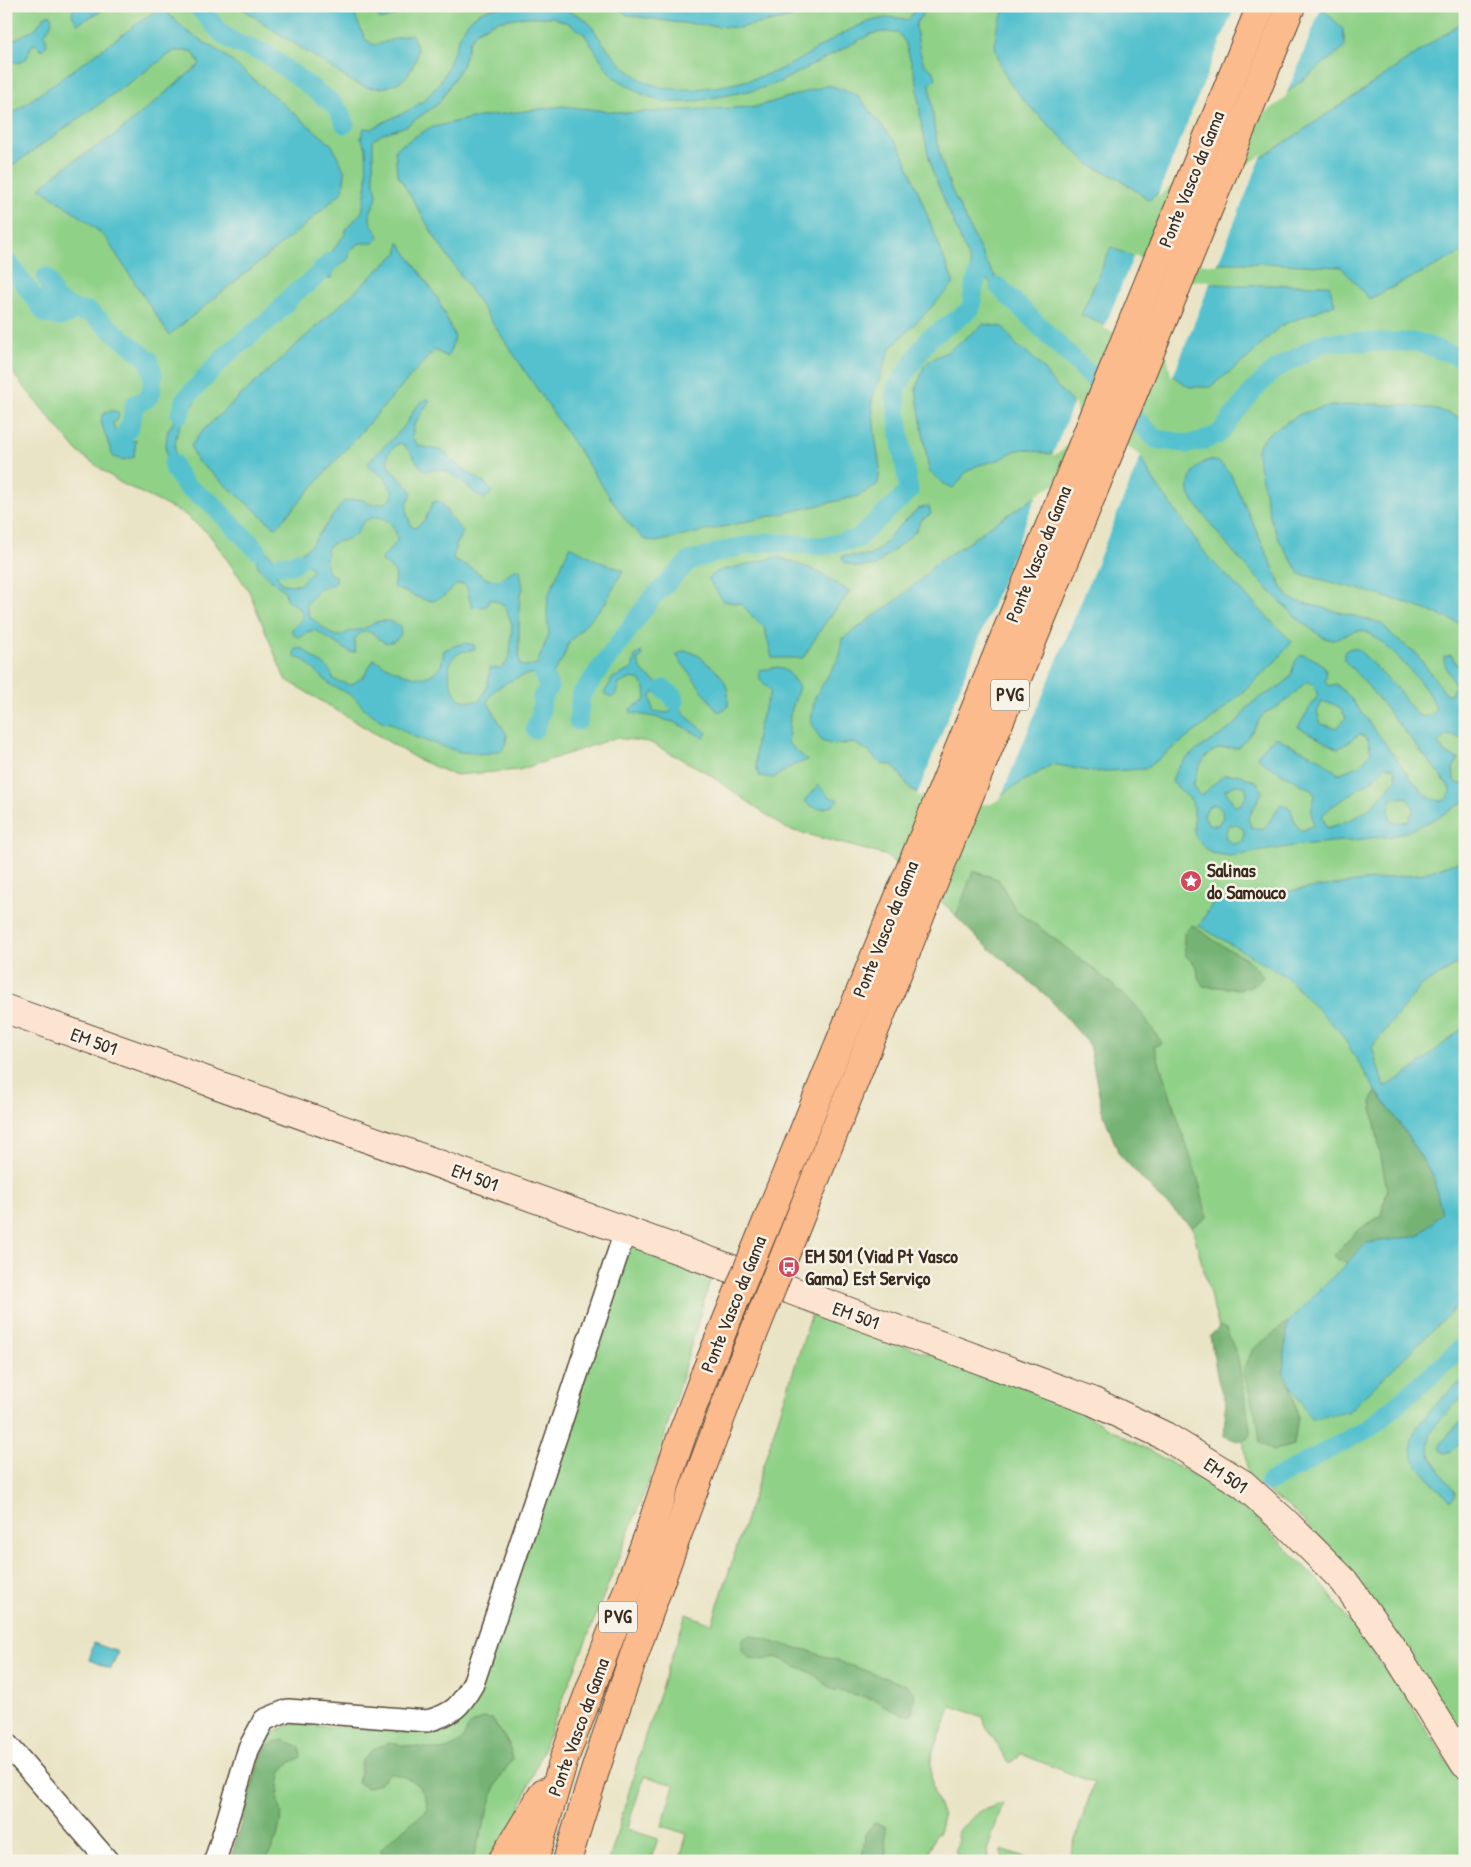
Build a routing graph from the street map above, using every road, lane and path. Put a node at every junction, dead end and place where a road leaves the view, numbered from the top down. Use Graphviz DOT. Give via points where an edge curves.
graph roads {
  1 [pos="1261,6"];
  2 [pos="1291,6"];
  3 [pos="6,1009"];
  4 [pos="625,1232"];
  5 [pos="6,1743"];
  6 [pos="564,1759"];
  7 [pos="1465,1764"];
  8 [pos="587,1795"];
  9 [pos="108,1861"];
  10 [pos="215,1861"];
  11 [pos="502,1861"];
  12 [pos="534,1861"];
  13 [pos="566,1861"];
  14 [pos="577,1861"];
  1 -- 6 [label="highway, Ponte Vasco da Gama / PVG, bridge" via="705,1374"];
  2 -- 8 [label="highway, Ponte Vasco da Gama / PVG, bridge" via="733,1385 646,1619"];
  3 -- 4 [label="main road, EM 501 / EM 501"];
  4 -- 7 [label="main road, EM 501 / EM 501" via="1092,1401 1165,1436 1243,1484 1344,1582 1400,1658"];
  4 -- 10 [label="street" via="473,1684 462,1702 445,1716 428,1721 288,1710 264,1720 249,1748"];
  5 -- 9 [label="street"];
  6 -- 11 [label="highway"];
  6 -- 12 [label="highway, Ponte Vasco da Gama / PVG"];
  8 -- 13 [label="highway, Ponte Vasco da Gama / PVG"];
  8 -- 14 [label="highway"];
}
